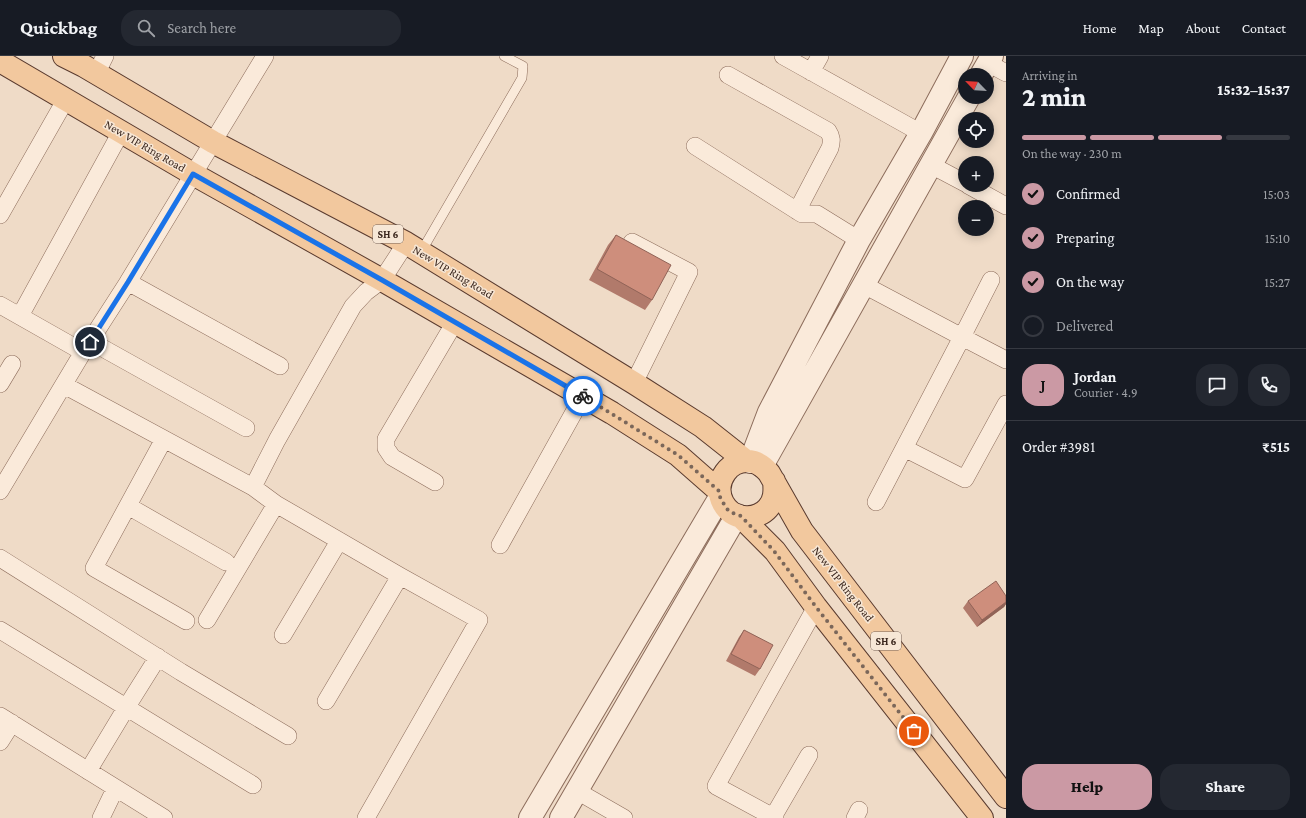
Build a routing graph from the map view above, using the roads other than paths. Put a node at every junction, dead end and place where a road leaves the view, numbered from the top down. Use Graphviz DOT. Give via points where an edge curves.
graph roads {
  1 [pos="64,56"];
  2 [pos="265,56"];
  3 [pos="504,56"];
  4 [pos="783,56"];
  5 [pos="820,56"];
  6 [pos="962,56"];
  7 [pos="0,61"];
  8 [pos="101,65"];
  9 [pos="811,72"];
  10 [pos="728,75"];
  11 [pos="66,99"];
  12 [pos="965,104"];
  13 [pos="121,132"];
  14 [pos="921,133"];
  15 [pos="213,142"];
  16 [pos="695,146"];
  17 [pos="931,165"];
  18 [pos="193,174"];
  19 [pos="958,179"];
  20 [pos="981,192"];
  21 [pos="1006,206"];
  22 [pos="797,211"];
  23 [pos="0,215"];
  24 [pos="859,240"];
  25 [pos="632,242"];
  26 [pos="413,248"];
  27 [pos="382,280"];
  28 [pos="992,280"];
  29 [pos="128,282"];
  30 [pos="864,284"];
  31 [pos="0,305"];
  32 [pos="20,316"];
  33 [pos="455,322"];
  34 [pos="962,337"];
  35 [pos="87,347"];
  36 [pos="1006,360"];
  37 [pos="12,364"];
  38 [pos="280,366"];
  39 [pos="634,383"];
  40 [pos="0,384"];
  41 [pos="64,385"];
  42 [pos="583,396"];
  43 [pos="1006,404"];
  44 [pos="246,428"];
  45 [pos="164,440"];
  46 [pos="904,448"];
  47 [pos="758,468"];
  48 [pos="3,481"];
  49 [pos="435,482"];
  50 [pos="252,487"];
  51 [pos="720,494"];
  52 [pos="876,502"];
  53 [pos="276,504"];
  54 [pos="128,506"];
  55 [pos="739,516"];
  56 [pos="339,541"];
  57 [pos="500,545"];
  58 [pos="0,558"];
  59 [pos="226,562"];
  60 [pos="400,576"];
  61 [pos="816,607"];
  62 [pos="207,620"];
  63 [pos="186,621"];
  64 [pos="0,630"];
  65 [pos="283,635"];
  66 [pos="158,657"];
  67 [pos="326,701"];
  68 [pos="126,708"];
  69 [pos="6,719"];
  70 [pos="288,736"];
  71 [pos="0,742"];
  72 [pos="809,755"];
  73 [pos="88,771"];
  74 [pos="253,785"];
  75 [pos="115,789"];
  76 [pos="577,791"];
  77 [pos="1006,797"];
  78 [pos="101,818"];
  79 [pos="164,818"];
  80 [pos="366,818"];
  81 [pos="530,818"];
  82 [pos="561,818"];
  83 [pos="624,818"];
  84 [pos="774,818"];
  85 [pos="982,818"];
  1 -- 8 [label="main road, New VIP Ring Road / SH 6"];
  2 -- 15 [label="street"];
  3 -- 26 [label="lane" via="523,66 522,78"];
  4 -- 9 [label="street"];
  5 -- 9 [label="street"];
  6 -- 14 [label="street"];
  7 -- 11 [label="main road, New VIP Ring Road"];
  8 -- 15 [label="main road, New VIP Ring Road / SH 6"];
  9 -- 14 [label="street"];
  10 -- 22 [label="street" via="828,131 831,136 830,148"];
  11 -- 13 [label="main road, New VIP Ring Road"];
  11 -- 23 [label="street"];
  12 -- 17 [label="street"];
  13 -- 18 [label="main road, New VIP Ring Road"];
  13 -- 32 [label="street"];
  14 -- 24 [label="street"];
  15 -- 18 [label="street"];
  15 -- 26 [label="main road, New VIP Ring Road / SH 6"];
  16 -- 22 [label="street"];
  17 -- 19 [label="street"];
  17 -- 30 [label="street"];
  18 -- 27 [label="main road, New VIP Ring Road"];
  18 -- 29 [label="street"];
  20 -- 21 [label="street"];
  22 -- 24 [label="street" via="802,214 817,214"];
  24 -- 47 [label="street" via="769,412"];
  25 -- 39 [label="street" via="689,272"];
  26 -- 27 [label="street"];
  26 -- 39 [label="main road, New VIP Ring Road / SH 6"];
  27 -- 33 [label="main road, New VIP Ring Road"];
  27 -- 50 [label="street" via="353,306"];
  28 -- 34 [label="street"];
  29 -- 35 [label="street"];
  29 -- 38 [label="street"];
  30 -- 34 [label="street"];
  30 -- 47 [label="street"];
  31 -- 32 [label="street"];
  32 -- 35 [label="street"];
  33 -- 42 [label="main road, New VIP Ring Road"];
  33 -- 49 [label="street" via="386,439 386,448 392,457"];
  34 -- 36 [label="street"];
  34 -- 46 [label="street"];
  35 -- 41 [label="street"];
  35 -- 44 [label="street"];
  37 -- 40 [label="street"];
  39 -- 47 [label="main road, New VIP Ring Road / SH 6" via="703,427"];
  41 -- 45 [label="street"];
  41 -- 48 [label="street"];
  42 -- 51 [label="main road, New VIP Ring Road" via="678,455"];
  42 -- 57 [label="street"];
  43 -- 46 [label="street" via="965,479"];
  45 -- 50 [label="street"];
  45 -- 54 [label="street"];
  46 -- 52 [label="street"];
  47 -- 51 [label="main road" via="737,463 724,474 720,482"];
  47 -- 55 [label="main road" via="775,491 773,500 760,514 751,517"];
  47 -- 77 [label="main road, New VIP Ring Road / SH 6" via="802,531"];
  50 -- 53 [label="street"];
  51 -- 55 [label="main road" via="726,508"];
  51 -- 81 [label="street"];
  53 -- 56 [label="street"];
  53 -- 62 [label="street"];
  54 -- 59 [label="street"];
  54 -- 63 [label="street" via="94,568"];
  55 -- 61 [label="main road, SH 6" via="774,551"];
  55 -- 76 [label="street"];
  56 -- 60 [label="street"];
  56 -- 65 [label="street"];
  58 -- 66 [label="street"];
  60 -- 67 [label="street"];
  60 -- 80 [label="street" via="480,620"];
  61 -- 84 [label="street" via="716,786"];
  61 -- 85 [label="main road, SH 6"];
  64 -- 68 [label="street"];
  66 -- 68 [label="street"];
  66 -- 70 [label="street"];
  68 -- 73 [label="street"];
  68 -- 74 [label="street"];
  69 -- 71 [label="street"];
  69 -- 73 [label="street"];
  72 -- 84 [label="street"];
  73 -- 75 [label="street"];
  75 -- 78 [label="street"];
  75 -- 79 [label="street"];
  76 -- 82 [label="street"];
  76 -- 83 [label="street"];
}
